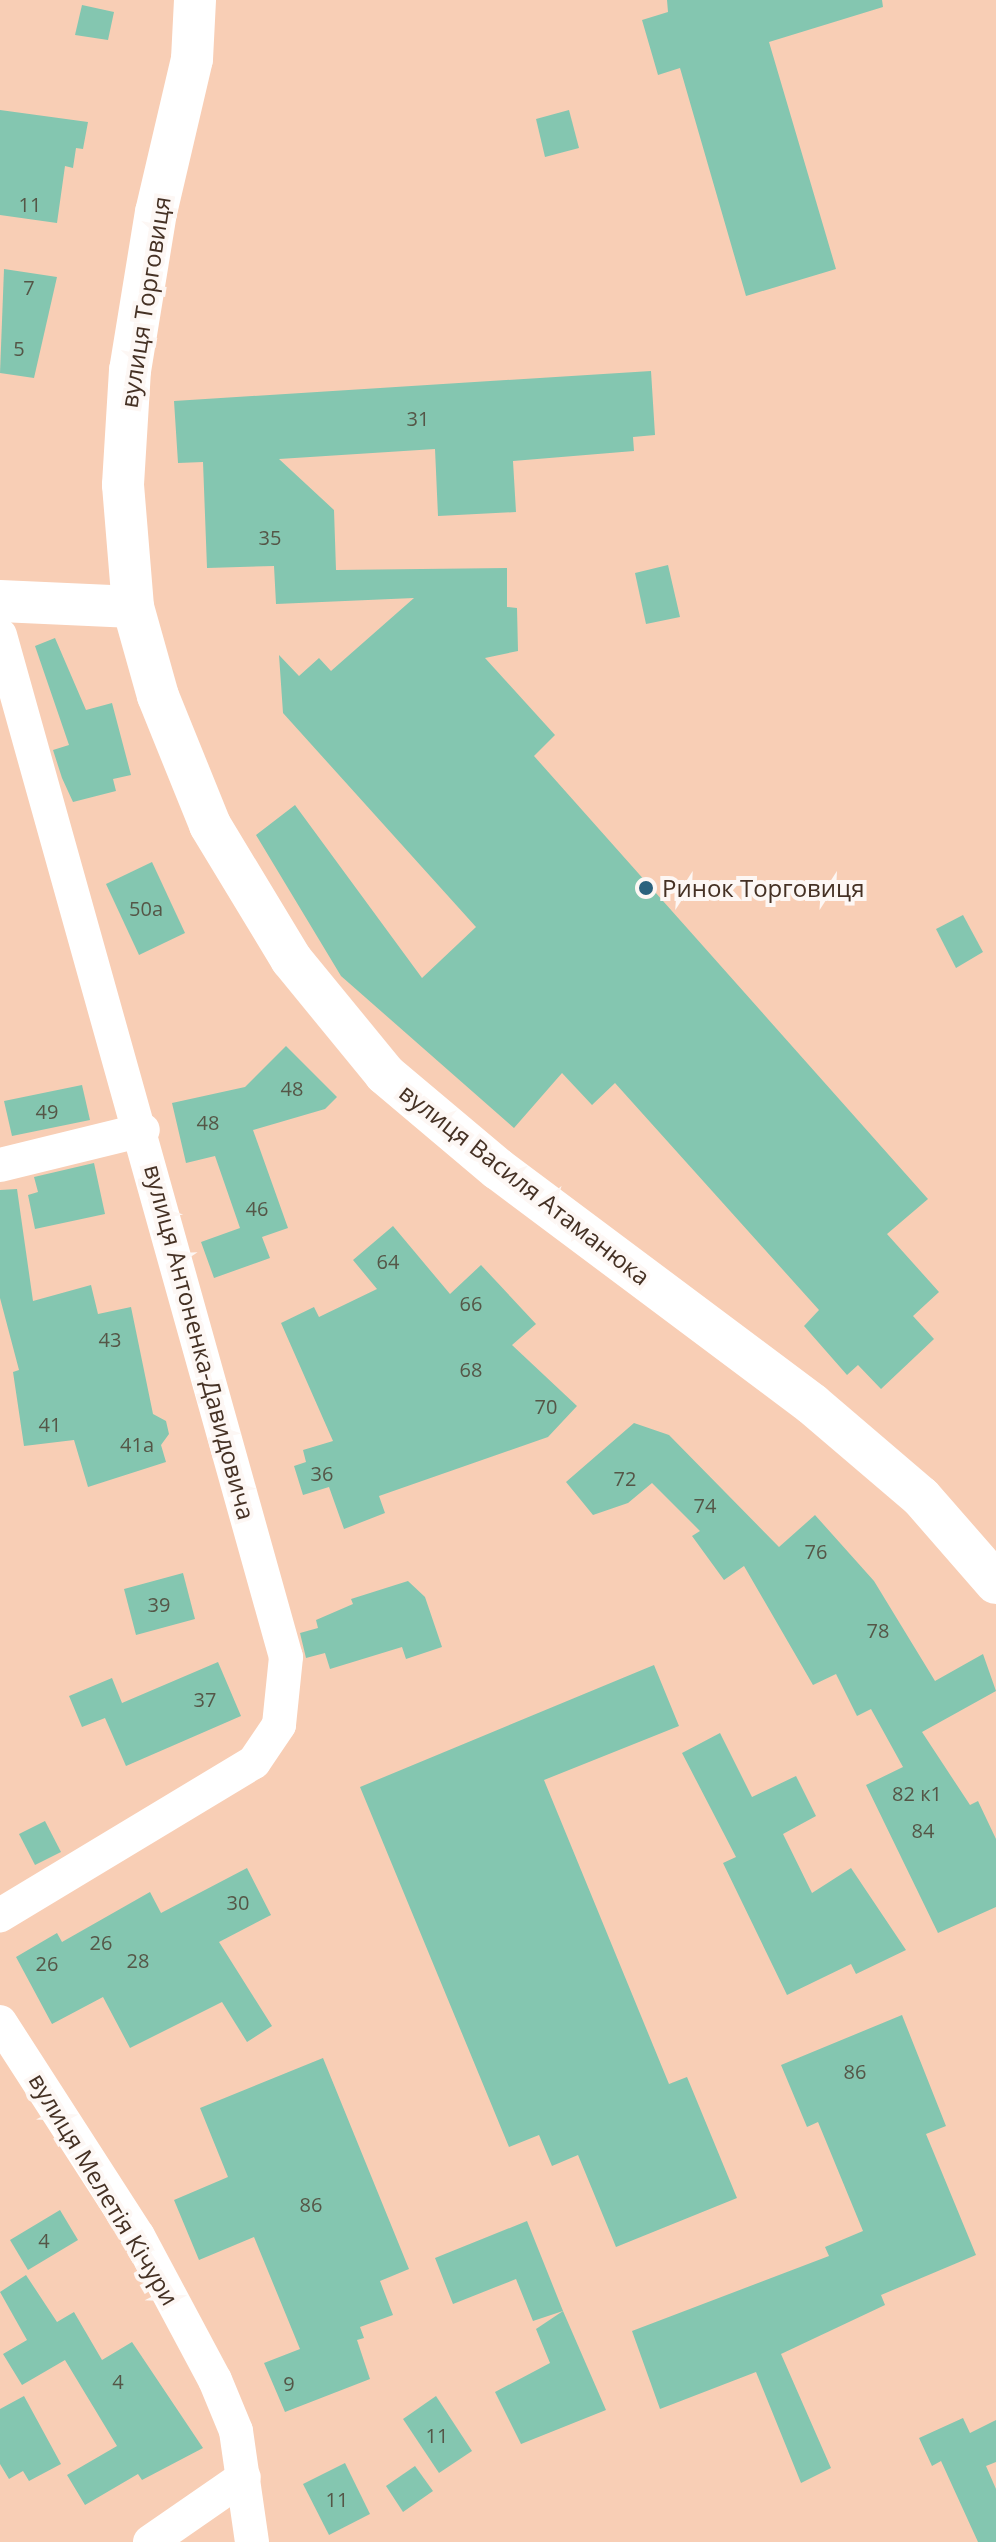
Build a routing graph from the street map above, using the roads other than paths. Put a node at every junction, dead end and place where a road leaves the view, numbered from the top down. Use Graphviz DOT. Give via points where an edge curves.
graph roads {
  1 [pos="195,0"];
  2 [pos="0,601"];
  3 [pos="133,607"];
  4 [pos="0,635"];
  5 [pos="143,1130"];
  6 [pos="0,1165"];
  7 [pos="996,1583"];
  8 [pos="0,1915"];
  9 [pos="0,2022"];
  10 [pos="244,2477"];
  11 [pos="150,2542"];
  12 [pos="252,2542"];
  1 -- 3 [label="street, вулиця Торговиця" via="192,59 156,212 130,370 123,485"];
  2 -- 3 [label="street"];
  3 -- 7 [label="street, вулиця Василя Атаманюка" via="158,696 210,825 291,959 385,1074 498,1169 812,1404 921,1497"];
  4 -- 5 [label="street, вулиця Антоненка-Давидовича"];
  5 -- 6 [label="street"];
  5 -- 8 [label="street, вулиця Антоненка-Давидовича" via="286,1657 279,1725 254,1762"];
  9 -- 10 [label="street, вулиця Мелетія Кічури" via="138,2236 215,2380 236,2431"];
  10 -- 11 [label="street"];
  10 -- 12 [label="street, вулиця Мелетія Кічури"];
}
